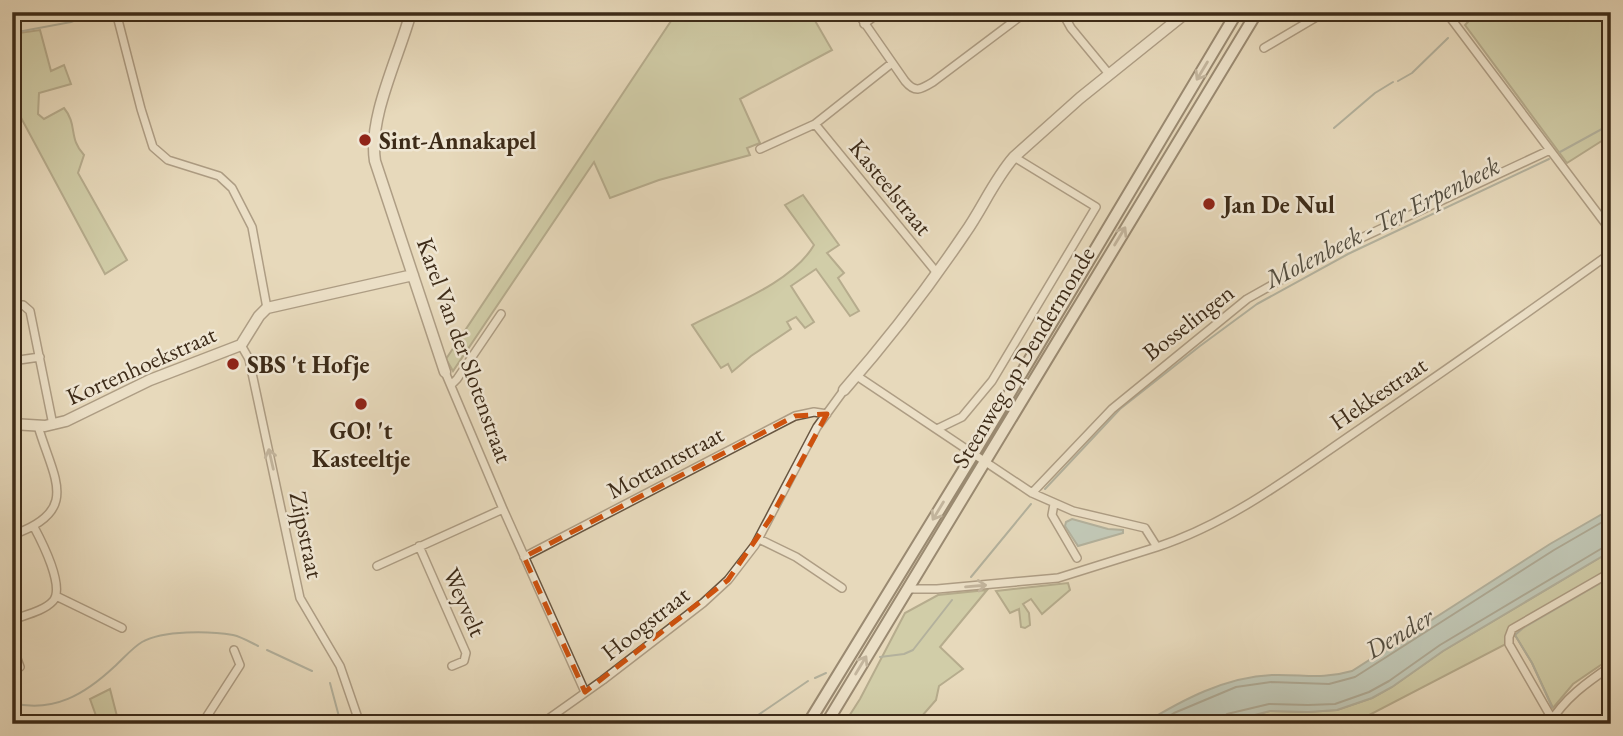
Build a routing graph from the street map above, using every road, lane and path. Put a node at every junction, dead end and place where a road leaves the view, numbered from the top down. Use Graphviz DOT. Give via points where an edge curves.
graph roads {
  1 [pos="116,12"];
  2 [pos="411,12"];
  3 [pos="857,12"];
  4 [pos="880,12"];
  5 [pos="1026,12"];
  6 [pos="1062,12"];
  7 [pos="1187,12"];
  8 [pos="1237,12"];
  9 [pos="1257,12"];
  10 [pos="1325,12"];
  11 [pos="1446,12"];
  12 [pos="864,24"];
  13 [pos="1264,48"];
  14 [pos="892,63"];
  15 [pos="1109,74"];
  16 [pos="815,124"];
  17 [pos="760,149"];
  18 [pos="1550,150"];
  19 [pos="1014,157"];
  20 [pos="1611,231"];
  21 [pos="1611,253"];
  22 [pos="937,273"];
  23 [pos="413,275"];
  24 [pos="12,307"];
  25 [pos="267,308"];
  26 [pos="500,314"];
  27 [pos="241,345"];
  28 [pos="40,357"];
  29 [pos="12,361"];
  30 [pos="445,372"];
  31 [pos="857,376"];
  32 [pos="450,384"];
  33 [pos="844,390"];
  34 [pos="827,414"];
  35 [pos="12,424"];
  36 [pos="53,425"];
  37 [pos="38,426"];
  38 [pos="937,429"];
  39 [pos="974,453"];
  40 [pos="984,463"];
  41 [pos="1032,493"];
  42 [pos="1054,504"];
  43 [pos="503,509"];
  44 [pos="34,527"];
  45 [pos="12,535"];
  46 [pos="759,539"];
  47 [pos="419,546"];
  48 [pos="1157,547"];
  49 [pos="524,557"];
  50 [pos="1077,558"];
  51 [pos="377,566"];
  52 [pos="1611,572"];
  53 [pos="842,588"];
  54 [pos="908,589"];
  55 [pos="56,596"];
  56 [pos="12,620"];
  57 [pos="122,628"];
  58 [pos="12,645"];
  59 [pos="234,650"];
  60 [pos="452,666"];
  61 [pos="1611,666"];
  62 [pos="20,667"];
  63 [pos="585,692"];
  64 [pos="551,720"];
  65 [pos="1552,722"];
  66 [pos="202,724"];
  67 [pos="360,724"];
  68 [pos="541,724"];
  69 [pos="808,724"];
  70 [pos="826,724"];
  1 -- 25 [label="street" via="153,147 168,160 219,176 232,188 251,227"];
  2 -- 23 [label="street, Karel Van der Slotenstraat" via="373,145"];
  3 -- 12 [label="street"];
  4 -- 12 [label="street"];
  5 -- 14 [label="street" via="922,89 910,87"];
  6 -- 15 [label="street"];
  7 -- 15 [label="street"];
  8 -- 39 [label="main road, Steenweg op Dendermonde, one-way"];
  40 -- 9 [label="main road, Steenweg op Dendermonde, one-way"];
  10 -- 13 [label="street"];
  11 -- 18 [label="street"];
  12 -- 14 [label="street"];
  14 -- 16 [label="street"];
  15 -- 19 [label="street"];
  16 -- 17 [label="street"];
  16 -- 22 [label="street, Kasteelstraat"];
  18 -- 20 [label="street"];
  18 -- 41 [label="street, Bosselingen" via="1329,253 1247,299 1112,409"];
  19 -- 22 [label="street"];
  19 -- 38 [label="street" via="1096,207 992,381 962,417"];
  21 -- 48 [label="street, Hekkestraat" via="1297,472 1218,523"];
  22 -- 31 [label="street"];
  23 -- 25 [label="street"];
  23 -- 30 [label="street, Karel Van der Slotenstraat"];
  24 -- 28 [label="street" via="23,305 29,310"];
  25 -- 27 [label="street, Kortenhoekstraat"];
  26 -- 32 [label="street"];
  27 -- 36 [label="street, Kortenhoekstraat"];
  67 -- 27 [label="street, Zijpstraat, one-way" via="330,645 302,604 249,359"];
  28 -- 29 [label="street"];
  28 -- 36 [label="street"];
  30 -- 32 [label="street, Karel Van der Slotenstraat"];
  31 -- 33 [label="street"];
  31 -- 38 [label="street"];
  32 -- 43 [label="street, Karel Van der Slotenstraat"];
  33 -- 34 [label="street, Hoogstraat"];
  34 -- 46 [label="street, Hoogstraat"];
  34 -- 49 [label="street, Mottantstraat" via="795,416"];
  35 -- 37 [label="street, Kortenhoekstraat"];
  36 -- 37 [label="street, Kortenhoekstraat"];
  37 -- 44 [label="street" via="58,489 55,505"];
  38 -- 39 [label="street"];
  39 -- 40 [label="street"];
  39 -- 69 [label="main road, Steenweg op Dendermonde, one-way"];
  40 -- 41 [label="street"];
  40 -- 54 [label="main road, Steenweg op Dendermonde"];
  41 -- 42 [label="street"];
  42 -- 48 [label="street" via="1138,526 1150,534"];
  42 -- 50 [label="street" via="1052,515"];
  43 -- 47 [label="street, Weyvelt"];
  43 -- 49 [label="street, Karel Van der Slotenstraat"];
  44 -- 45 [label="street"];
  44 -- 55 [label="street" via="54,575"];
  46 -- 53 [label="street"];
  46 -- 63 [label="street, Hoogstraat" via="741,565 703,603"];
  47 -- 51 [label="street, Weyvelt"];
  47 -- 60 [label="street, Weyvelt" via="467,653 464,661"];
  54 -- 48 [label="street, Hekkestraat, one-way" via="1058,578"];
  49 -- 63 [label="street, Karel Van der Slotenstraat"];
  52 -- 65 [label="street" via="1512,629 1509,644"];
  70 -- 54 [label="main road, Steenweg op Dendermonde, one-way"];
  55 -- 56 [label="street" via="51,603"];
  55 -- 57 [label="street"];
  58 -- 62 [label="street"];
  59 -- 66 [label="street" via="240,665"];
  61 -- 65 [label="street" via="1577,689"];
  63 -- 64 [label="street, Hoogstraat"];
  64 -- 68 [label="street, Hoogstraat"];
}
